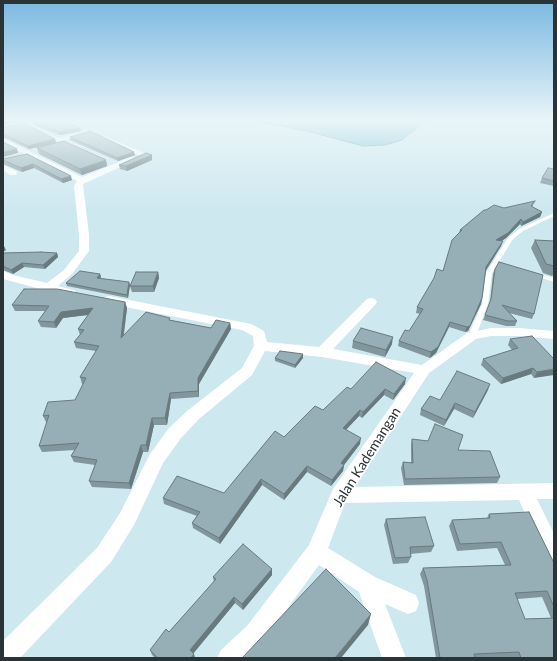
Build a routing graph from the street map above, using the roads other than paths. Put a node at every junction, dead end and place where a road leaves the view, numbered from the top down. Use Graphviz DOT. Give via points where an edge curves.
graph roads {
  1 [pos="30,151"];
  2 [pos="135,151"];
  3 [pos="33,152"];
  4 [pos="16,157"];
  5 [pos="105,160"];
  6 [pos="118,166"];
  7 [pos="3,167"];
  8 [pos="13,173"];
  9 [pos="81,180"];
  10 [pos="554,214"];
  11 [pos="526,272"];
  12 [pos="3,274"];
  13 [pos="554,280"];
  14 [pos="48,288"];
  15 [pos="84,295"];
  16 [pos="98,298"];
  17 [pos="371,302"];
  18 [pos="554,335"];
  19 [pos="472,336"];
  20 [pos="261,346"];
  21 [pos="322,352"];
  22 [pos="424,370"];
  23 [pos="524,491"];
  24 [pos="554,491"];
  25 [pos="339,495"];
  26 [pos="316,552"];
  27 [pos="554,556"];
  28 [pos="367,585"];
  29 [pos="408,603"];
  30 [pos="3,658"];
  31 [pos="229,658"];
  32 [pos="394,658"];
  1 -- 3 [label="street"];
  2 -- 6 [label="street" via="145,155"];
  3 -- 4 [label="street"];
  3 -- 9 [label="street"];
  5 -- 6 [label="street"];
  6 -- 9 [label="street"];
  7 -- 8 [label="street"];
  9 -- 14 [label="street" via="78,186 84,251 76,263"];
  10 -- 19 [label="lane" via="521,230 511,238 498,263 489,273 485,304"];
  11 -- 13 [label="lane"];
  12 -- 14 [label="street" via="9,278"];
  14 -- 15 [label="street"];
  16 -- 20 [label="street" via="246,327 259,334"];
  17 -- 21 [label="street"];
  18 -- 19 [label="street, Jalan Kademangan" via="491,332"];
  19 -- 22 [label="street, Jalan Kademangan"];
  20 -- 21 [label="street"];
  20 -- 30 [label="street" via="247,371 175,433 156,459 127,519 104,554"];
  21 -- 22 [label="street"];
  22 -- 25 [label="street, Jalan Kademangan"];
  23 -- 24 [label="street"];
  23 -- 25 [label="street"];
  23 -- 27 [label="street"];
  25 -- 26 [label="street, Jalan Kademangan"];
  26 -- 28 [label="street"];
  26 -- 31 [label="street, Jalan Kademangan" via="255,634"];
  28 -- 29 [label="street"];
  28 -- 32 [label="street"];
}
